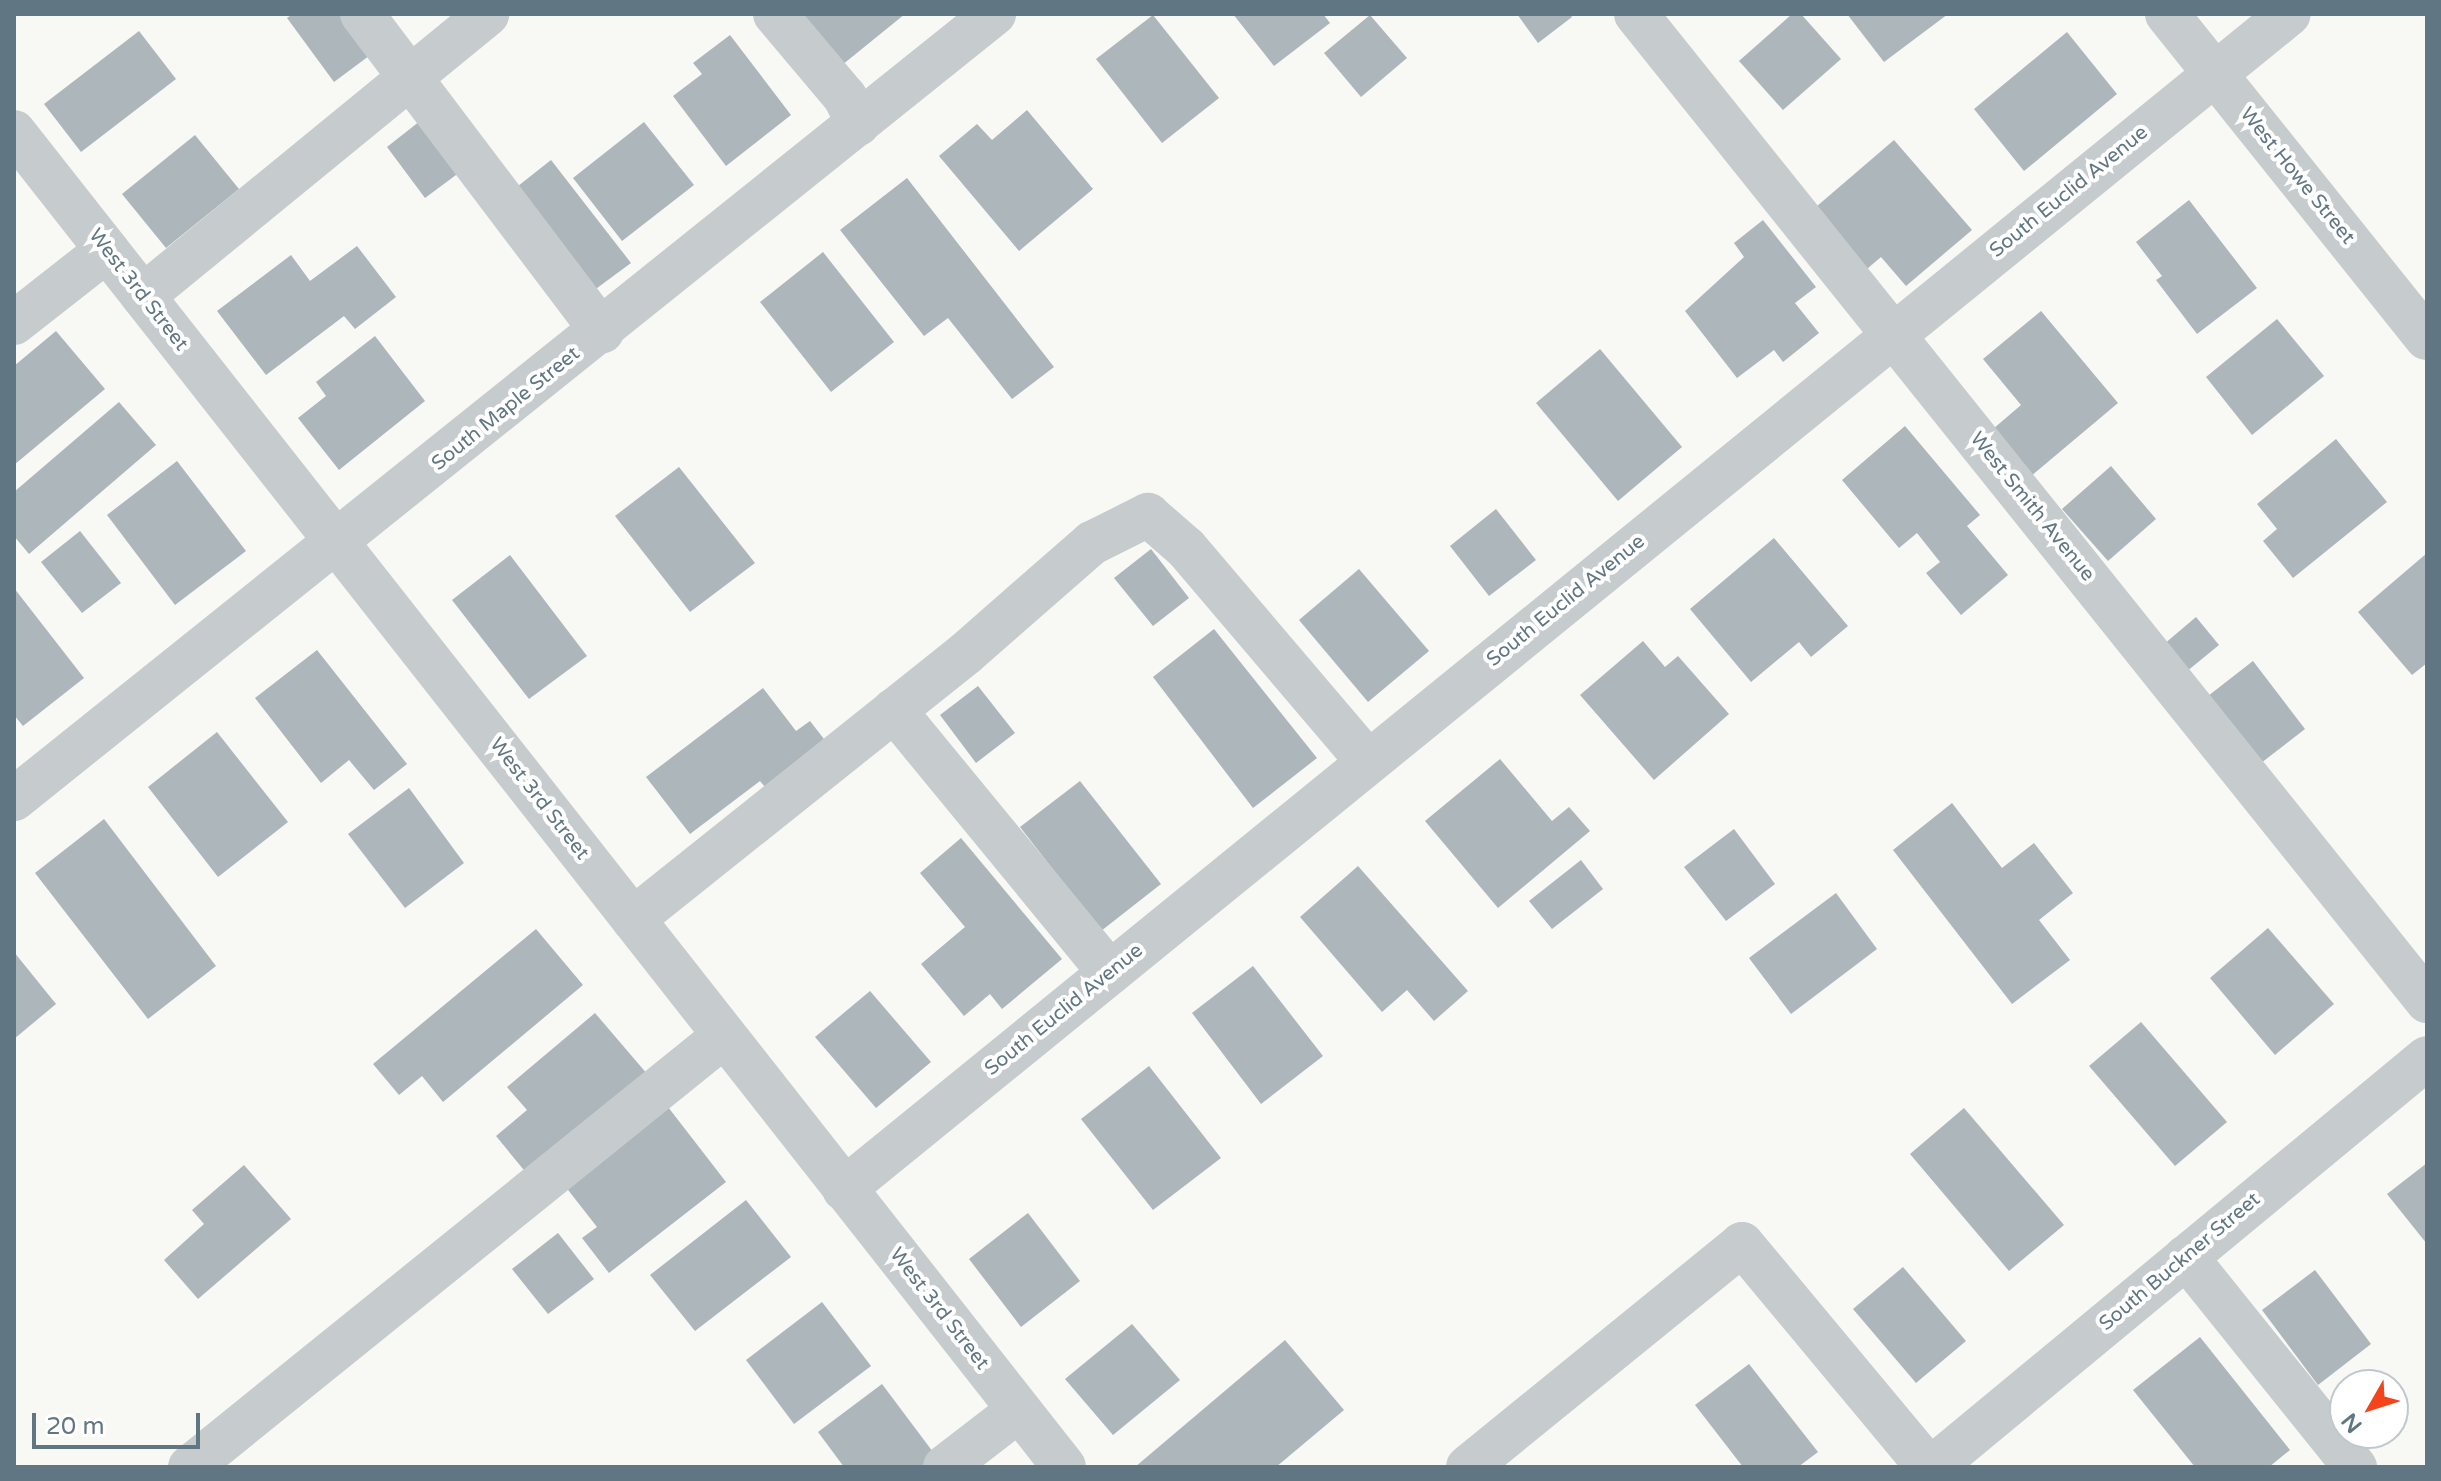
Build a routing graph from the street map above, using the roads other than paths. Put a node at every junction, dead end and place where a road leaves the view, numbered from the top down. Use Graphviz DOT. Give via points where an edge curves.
graph roads {
  1 [pos="362,14"];
  2 [pos="487,14"];
  3 [pos="775,14"];
  4 [pos="994,14"];
  5 [pos="1636,14"];
  6 [pos="2167,14"];
  7 [pos="2289,14"];
  8 [pos="2216,74"];
  9 [pos="409,77"];
  10 [pos="858,124"];
  11 [pos="14,132"];
  12 [pos="107,250"];
  13 [pos="143,296"];
  14 [pos="14,323"];
  15 [pos="602,331"];
  16 [pos="1893,334"];
  17 [pos="2427,338"];
  18 [pos="338,543"];
  19 [pos="894,710"];
  20 [pos="1368,762"];
  21 [pos="14,799"];
  22 [pos="633,919"];
  23 [pos="1110,973"];
  24 [pos="2427,1001"];
  25 [pos="724,1036"];
  26 [pos="2427,1058"];
  27 [pos="844,1189"];
  28 [pos="2186,1257"];
  29 [pos="1019,1410"];
  30 [pos="190,1467"];
  31 [pos="945,1467"];
  32 [pos="1064,1467"];
  33 [pos="1468,1467"];
  34 [pos="1931,1467"];
  35 [pos="2355,1467"];
  1 -- 9 [label="street"];
  2 -- 9 [label="street"];
  3 -- 10 [label="street" via="845,97"];
  4 -- 10 [label="street, South Maple Street"];
  5 -- 16 [label="street, West Smith Avenue"];
  6 -- 8 [label="street, West Howe Street"];
  7 -- 8 [label="street, South Euclid Avenue"];
  8 -- 16 [label="street, South Euclid Avenue"];
  8 -- 17 [label="street, West Howe Street"];
  9 -- 13 [label="street"];
  9 -- 15 [label="street"];
  10 -- 15 [label="street, South Maple Street"];
  11 -- 12 [label="street, West 3rd Street"];
  12 -- 13 [label="street, West 3rd Street"];
  12 -- 14 [label="street"];
  13 -- 18 [label="street, West 3rd Street"];
  15 -- 18 [label="street, South Maple Street"];
  16 -- 20 [label="street, South Euclid Avenue"];
  16 -- 24 [label="street, West Smith Avenue"];
  18 -- 21 [label="street, South Maple Street"];
  18 -- 22 [label="street, West 3rd Street"];
  19 -- 20 [label="street" via="1092,543 1148,515 1186,548"];
  19 -- 22 [label="street"];
  19 -- 23 [label="street"];
  20 -- 23 [label="street, South Euclid Avenue"];
  22 -- 25 [label="street, West 3rd Street"];
  23 -- 27 [label="street, South Euclid Avenue"];
  25 -- 27 [label="street, West 3rd Street"];
  25 -- 30 [label="street"];
  26 -- 28 [label="street, South Buckner Street"];
  27 -- 29 [label="street, West 3rd Street"];
  28 -- 34 [label="street, South Buckner Street"];
  28 -- 35 [label="street"];
  29 -- 31 [label="street"];
  29 -- 32 [label="street, West 3rd Street"];
  33 -- 34 [label="street" via="1742,1244"];
}
